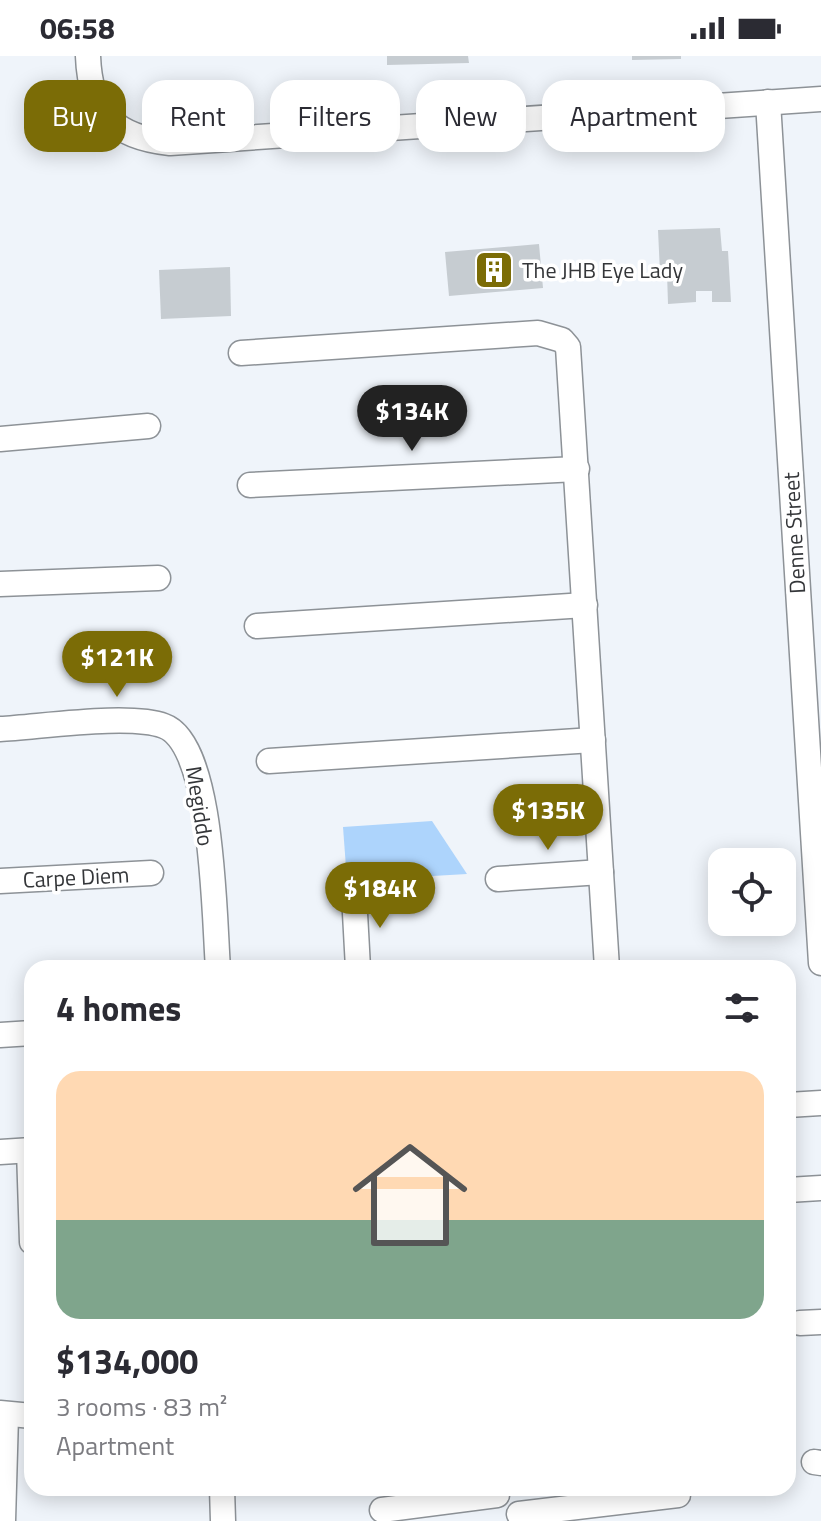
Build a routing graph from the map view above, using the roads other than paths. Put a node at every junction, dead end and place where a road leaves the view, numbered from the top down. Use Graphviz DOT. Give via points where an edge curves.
graph roads {
  1 [pos="88,56"];
  2 [pos="821,99"];
  3 [pos="768,102"];
  4 [pos="241,353"];
  5 [pos="148,426"];
  6 [pos="0,439"];
  7 [pos="577,469"];
  8 [pos="250,485"];
  9 [pos="158,578"];
  10 [pos="0,584"];
  11 [pos="585,605"];
  12 [pos="257,626"];
  13 [pos="0,729"];
  14 [pos="593,740"];
  15 [pos="269,761"];
  16 [pos="601,872"];
  17 [pos="151,873"];
  18 [pos="498,879"];
  19 [pos="0,881"];
  20 [pos="354,895"];
  21 [pos="217,960"];
  22 [pos="358,960"];
  23 [pos="606,960"];
  24 [pos="821,963"];
  25 [pos="24,1034"];
  26 [pos="0,1035"];
  27 [pos="821,1103"];
  28 [pos="796,1105"];
  29 [pos="24,1150"];
  30 [pos="0,1152"];
  31 [pos="821,1188"];
  32 [pos="796,1190"];
  33 [pos="3,1415"];
  34 [pos="24,1416"];
  35 [pos="222,1496"];
  36 [pos="471,1496"];
  37 [pos="500,1496"];
  38 [pos="671,1496"];
  39 [pos="382,1510"];
  40 [pos="522,1518"];
  41 [pos="3,1521"];
  42 [pos="223,1521"];
  1 -- 3 [label="street" via="90,83 109,119 122,132 170,143"];
  2 -- 3 [label="street"];
  3 -- 24 [label="street, Denne Street"];
  4 -- 7 [label="street" via="551,335 570,353"];
  5 -- 6 [label="street"];
  7 -- 8 [label="street"];
  7 -- 11 [label="street"];
  9 -- 10 [label="street"];
  11 -- 12 [label="street"];
  11 -- 14 [label="street"];
  13 -- 21 [label="street, Megiddo" via="147,722 178,734 193,757 205,813"];
  14 -- 15 [label="street"];
  14 -- 16 [label="street"];
  16 -- 18 [label="street"];
  16 -- 23 [label="street"];
  17 -- 19 [label="street, Carpe Diem"];
  20 -- 22 [label="street"];
  25 -- 26 [label="street"];
  27 -- 28 [label="street"];
  29 -- 30 [label="street"];
  31 -- 32 [label="street"];
  33 -- 34 [label="street"];
  33 -- 41 [label="street"];
  35 -- 42 [label="street"];
  36 -- 39 [label="street"];
  37 -- 40 [label="street"];
  38 -- 40 [label="street"];
}
